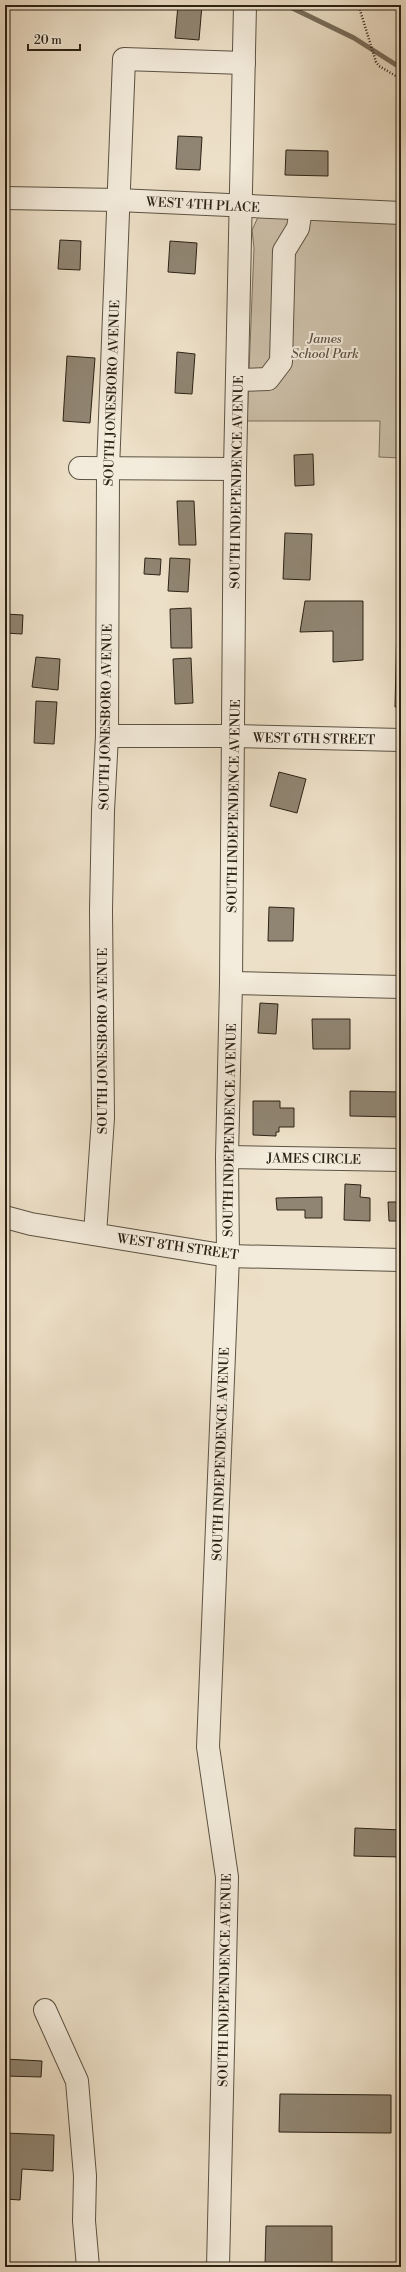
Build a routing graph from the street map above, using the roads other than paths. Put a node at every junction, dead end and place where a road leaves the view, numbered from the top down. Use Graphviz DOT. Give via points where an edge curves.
graph roads {
  1 [pos="246,5"];
  2 [pos="244,63"];
  3 [pos="5,198"];
  4 [pos="118,200"];
  5 [pos="240,206"];
  6 [pos="301,209"];
  7 [pos="401,213"];
  8 [pos="237,380"];
  9 [pos="80,468"];
  10 [pos="108,468"];
  11 [pos="235,469"];
  12 [pos="107,736"];
  13 [pos="233,736"];
  14 [pos="401,740"];
  15 [pos="231,983"];
  16 [pos="401,986"];
  17 [pos="227,1157"];
  18 [pos="401,1160"];
  19 [pos="5,1217"];
  20 [pos="95,1234"];
  21 [pos="228,1256"];
  22 [pos="401,1260"];
  23 [pos="45,2010"];
  24 [pos="88,2267"];
  25 [pos="218,2267"];
  1 -- 2 [label="street, SOUTH INDEPENDENCE AVENUE"];
  2 -- 4 [label="street" via="124,59"];
  2 -- 5 [label="street, SOUTH INDEPENDENCE AVENUE"];
  3 -- 4 [label="street, WEST 4TH PLACE"];
  4 -- 5 [label="street, WEST 4TH PLACE"];
  4 -- 10 [label="street, SOUTH JONESBORO AVENUE"];
  5 -- 6 [label="street, WEST 4TH PLACE"];
  5 -- 8 [label="street, SOUTH INDEPENDENCE AVENUE"];
  6 -- 7 [label="street, WEST 4TH PLACE"];
  6 -- 8 [label="street" via="298,228 284,251 281,362 268,379"];
  8 -- 11 [label="street, SOUTH INDEPENDENCE AVENUE"];
  9 -- 10 [label="street"];
  10 -- 11 [label="street"];
  10 -- 12 [label="street, SOUTH JONESBORO AVENUE"];
  11 -- 13 [label="street, SOUTH INDEPENDENCE AVENUE"];
  12 -- 13 [label="street, WEST 6TH STREET"];
  12 -- 20 [label="street, SOUTH JONESBORO AVENUE" via="102,850 103,1118"];
  13 -- 14 [label="street, WEST 6TH STREET"];
  13 -- 15 [label="street, SOUTH INDEPENDENCE AVENUE"];
  15 -- 16 [label="street"];
  15 -- 17 [label="street, SOUTH INDEPENDENCE AVENUE"];
  17 -- 18 [label="street, JAMES CIRCLE"];
  17 -- 21 [label="street, SOUTH INDEPENDENCE AVENUE"];
  19 -- 20 [label="street, WEST 8TH STREET"];
  20 -- 21 [label="street, WEST 8TH STREET"];
  21 -- 22 [label="street, WEST 8TH STREET"];
  21 -- 25 [label="street, SOUTH INDEPENDENCE AVENUE" via="208,1747 227,1877"];
  23 -- 24 [label="street" via="77,2081 85,2176 84,2221"];
}
